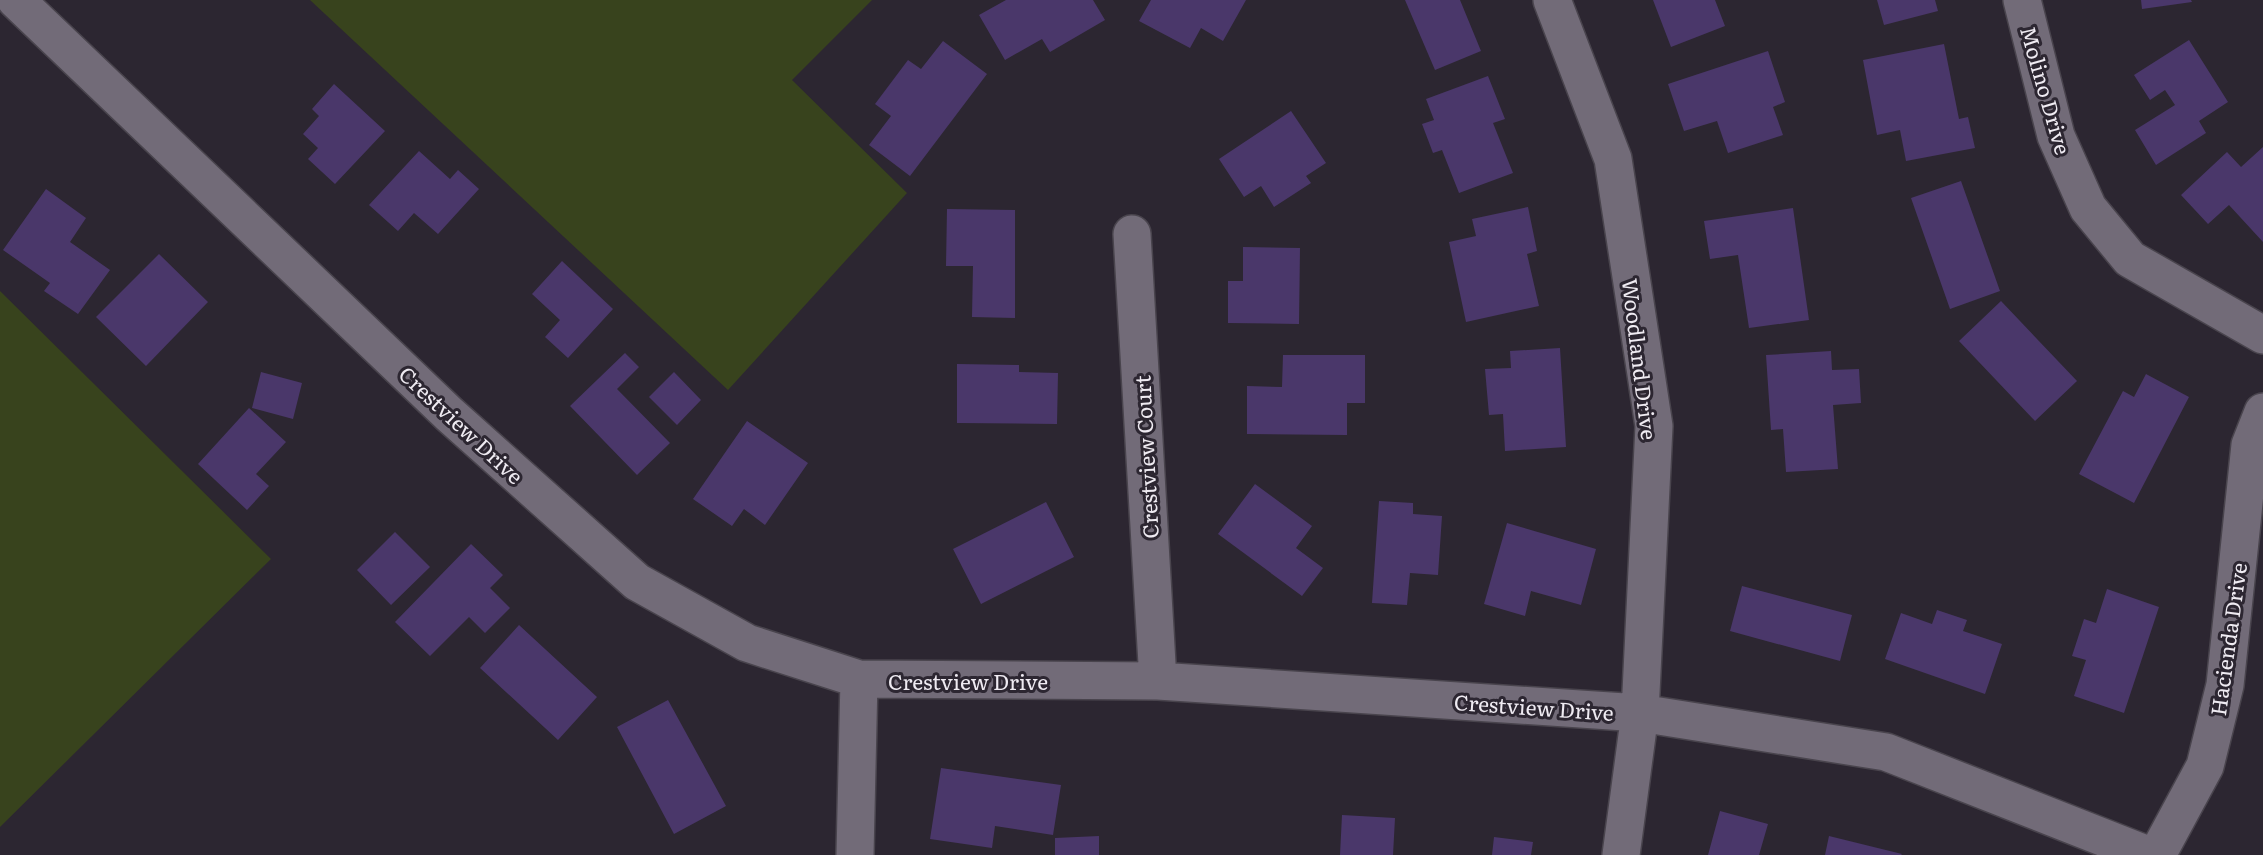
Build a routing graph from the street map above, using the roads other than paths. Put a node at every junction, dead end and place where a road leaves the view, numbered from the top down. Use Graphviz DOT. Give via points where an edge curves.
graph roads {
  1 [pos="16,0"];
  2 [pos="1552,0"];
  3 [pos="2022,0"];
  4 [pos="1132,234"];
  5 [pos="2263,335"];
  6 [pos="2263,412"];
  7 [pos="859,679"];
  8 [pos="1158,681"];
  9 [pos="1640,713"];
  10 [pos="855,855"];
  11 [pos="1621,855"];
  12 [pos="2148,855"];
  13 [pos="2157,855"];
  1 -- 7 [label="street, Crestview Drive" via="449,414 637,582 747,643"];
  2 -- 9 [label="street, Woodland Drive" via="1613,159 1654,426"];
  3 -- 5 [label="street, Molino Drive" via="2056,136 2088,208 2130,259"];
  4 -- 8 [label="street, Crestview Court"];
  6 -- 13 [label="street, Hacienda Drive" via="2250,445 2225,685 2205,766"];
  7 -- 8 [label="street, Crestview Drive"];
  7 -- 10 [label="street"];
  8 -- 9 [label="street, Crestview Drive"];
  9 -- 11 [label="street, Woodland Drive"];
  9 -- 12 [label="street, Crestview Drive" via="1886,752"];
}
